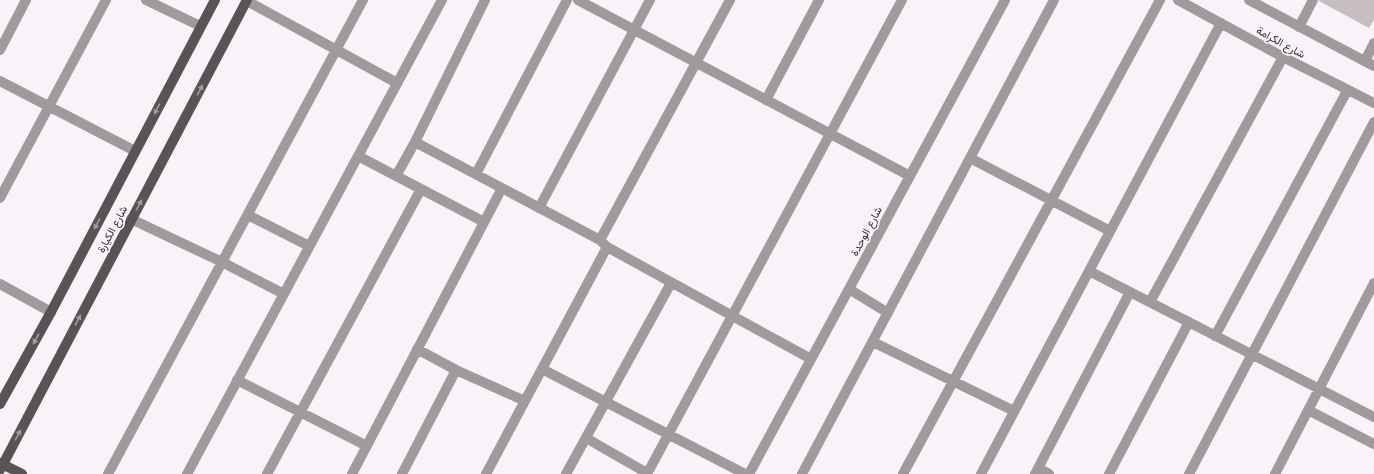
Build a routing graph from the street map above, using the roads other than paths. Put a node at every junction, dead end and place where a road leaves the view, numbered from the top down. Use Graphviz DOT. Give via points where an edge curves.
graph roads {
  1 [pos="26,0"];
  2 [pos="106,0"];
  3 [pos="146,0"];
  4 [pos="215,0"];
  5 [pos="247,0"];
  6 [pos="363,0"];
  7 [pos="442,0"];
  8 [pos="485,0"];
  9 [pos="567,0"];
  10 [pos="578,0"];
  11 [pos="650,0"];
  12 [pos="730,0"];
  13 [pos="819,0"];
  14 [pos="902,0"];
  15 [pos="1005,0"];
  16 [pos="1054,0"];
  17 [pos="1160,0"];
  18 [pos="1178,0"];
  19 [pos="1249,0"];
  20 [pos="1313,0"];
  21 [pos="595,4"];
  22 [pos="1221,23"];
  23 [pos="200,26"];
  24 [pos="1299,27"];
  25 [pos="634,30"];
  26 [pos="1374,44"];
  27 [pos="0,50"];
  28 [pos="336,50"];
  29 [pos="1282,57"];
  30 [pos="1365,61"];
  31 [pos="696,62"];
  32 [pos="1374,66"];
  33 [pos="0,81"];
  34 [pos="397,83"];
  35 [pos="1347,91"];
  36 [pos="766,100"];
  37 [pos="1374,103"];
  38 [pos="49,106"];
  39 [pos="1374,122"];
  40 [pos="830,134"];
  41 [pos="415,142"];
  42 [pos="135,151"];
  43 [pos="358,156"];
  44 [pos="970,158"];
  45 [pos="476,174"];
  46 [pos="396,176"];
  47 [pos="910,176"];
  48 [pos="502,188"];
  49 [pos="421,189"];
  50 [pos="0,198"];
  51 [pos="1051,200"];
  52 [pos="539,208"];
  53 [pos="248,214"];
  54 [pos="131,219"];
  55 [pos="484,222"];
  56 [pos="1110,231"];
  57 [pos="600,240"];
  58 [pos="309,246"];
  59 [pos="607,248"];
  60 [pos="222,262"];
  61 [pos="1089,271"];
  62 [pos="671,283"];
  63 [pos="0,284"];
  64 [pos="1374,284"];
  65 [pos="849,289"];
  66 [pos="1130,292"];
  67 [pos="284,294"];
  68 [pos="1150,302"];
  69 [pos="51,312"];
  70 [pos="888,313"];
  71 [pos="732,316"];
  72 [pos="1188,322"];
  73 [pos="1215,336"];
  74 [pos="873,342"];
  75 [pos="417,349"];
  76 [pos="1252,355"];
  77 [pos="811,359"];
  78 [pos="542,369"];
  79 [pos="456,370"];
  80 [pos="237,380"];
  81 [pos="953,381"];
  82 [pos="1319,389"];
  83 [pos="525,401"];
  84 [pos="1,402"];
  85 [pos="606,402"];
  86 [pos="1308,410"];
  87 [pos="1014,411"];
  88 [pos="300,412"];
  89 [pos="1374,417"];
  90 [pos="668,434"];
  91 [pos="586,438"];
  92 [pos="1374,444"];
  93 [pos="367,446"];
  94 [pos="1,465"];
  95 [pos="1036,471"];
  96 [pos="22,474"];
  97 [pos="108,474"];
  98 [pos="187,474"];
  99 [pos="267,474"];
  100 [pos="352,474"];
  101 [pos="402,474"];
  102 [pos="486,474"];
  103 [pos="566,474"];
  104 [pos="647,474"];
  105 [pos="745,474"];
  106 [pos="749,474"];
  107 [pos="802,474"];
  108 [pos="903,474"];
  109 [pos="981,474"];
  110 [pos="1049,474"];
  111 [pos="1109,474"];
  112 [pos="1189,474"];
  113 [pos="1275,474"];
  1 -- 27 [label="street"];
  2 -- 38 [label="street"];
  3 -- 23 [label="street"];
  4 -- 23 [label="main road, شارع الكيارة"];
  5 -- 28 [label="street"];
  54 -- 5 [label="main road, شارع الكيارة, one-way"];
  6 -- 28 [label="street"];
  7 -- 34 [label="street"];
  8 -- 41 [label="street"];
  9 -- 45 [label="street"];
  10 -- 21 [label="street"];
  11 -- 25 [label="street"];
  12 -- 31 [label="street"];
  13 -- 36 [label="street"];
  14 -- 40 [label="street"];
  15 -- 47 [label="street, شارع الوحدة"];
  16 -- 44 [label="street"];
  17 -- 51 [label="street"];
  18 -- 22 [label="street, شارع الكرامة"];
  19 -- 24 [label="street, شارع الكرامة"];
  20 -- 24 [label="street"];
  21 -- 25 [label="street"];
  22 -- 29 [label="street, شارع الكرامة"];
  22 -- 56 [label="street"];
  23 -- 42 [label="main road, شارع الكيارة, one-way"];
  24 -- 30 [label="street, شارع الكرامة"];
  25 -- 31 [label="street"];
  25 -- 52 [label="street"];
  26 -- 30 [label="street"];
  28 -- 34 [label="street"];
  28 -- 53 [label="street"];
  29 -- 35 [label="street, شارع الكرامة"];
  29 -- 68 [label="street"];
  30 -- 32 [label="street, شارع الكرامة"];
  31 -- 36 [label="street"];
  31 -- 57 [label="street"];
  33 -- 38 [label="street"];
  34 -- 43 [label="street"];
  35 -- 37 [label="street, شارع الكرامة"];
  35 -- 73 [label="street"];
  36 -- 40 [label="street"];
  38 -- 42 [label="street"];
  38 -- 50 [label="street"];
  39 -- 76 [label="street"];
  40 -- 47 [label="street"];
  40 -- 71 [label="street"];
  41 -- 45 [label="street"];
  41 -- 46 [label="street"];
  42 -- 69 [label="main road, شارع الكيارة, one-way"];
  43 -- 46 [label="street"];
  43 -- 58 [label="street"];
  44 -- 51 [label="street"];
  44 -- 70 [label="street"];
  45 -- 48 [label="street"];
  46 -- 49 [label="street"];
  47 -- 65 [label="street, شارع الوحدة"];
  48 -- 52 [label="street"];
  48 -- 55 [label="street"];
  49 -- 55 [label="street"];
  49 -- 88 [label="street"];
  51 -- 56 [label="street"];
  51 -- 81 [label="street"];
  52 -- 57 [label="street"];
  53 -- 58 [label="street"];
  53 -- 60 [label="street"];
  54 -- 60 [label="street"];
  94 -- 54 [label="main road, شارع الكيارة, one-way"];
  55 -- 75 [label="street"];
  56 -- 61 [label="street"];
  57 -- 59 [label="street"];
  58 -- 67 [label="street"];
  59 -- 62 [label="street"];
  59 -- 78 [label="street"];
  60 -- 67 [label="street"];
  60 -- 97 [label="street"];
  61 -- 66 [label="street"];
  61 -- 87 [label="street"];
  62 -- 71 [label="street"];
  62 -- 85 [label="street"];
  63 -- 69 [label="street"];
  64 -- 82 [label="street"];
  65 -- 70 [label="street"];
  65 -- 77 [label="street, شارع الوحدة"];
  66 -- 68 [label="street"];
  66 -- 95 [label="street"];
  67 -- 80 [label="street"];
  68 -- 72 [label="street"];
  69 -- 84 [label="main road, شارع الكيارة, one-way"];
  70 -- 74 [label="street"];
  71 -- 77 [label="street"];
  71 -- 90 [label="street"];
  72 -- 73 [label="street"];
  72 -- 111 [label="street"];
  73 -- 76 [label="street"];
  74 -- 81 [label="street"];
  74 -- 107 [label="street"];
  75 -- 79 [label="street"];
  75 -- 93 [label="street"];
  76 -- 82 [label="street"];
  76 -- 112 [label="street"];
  77 -- 106 [label="street, شارع الوحدة"];
  78 -- 83 [label="street"];
  78 -- 85 [label="street"];
  79 -- 83 [label="street"];
  79 -- 101 [label="street"];
  80 -- 88 [label="street"];
  80 -- 98 [label="street"];
  81 -- 87 [label="street"];
  81 -- 108 [label="street"];
  82 -- 86 [label="street"];
  82 -- 89 [label="street"];
  83 -- 102 [label="street"];
  85 -- 90 [label="street"];
  85 -- 91 [label="street"];
  86 -- 92 [label="street"];
  86 -- 113 [label="street"];
  87 -- 109 [label="street"];
  88 -- 93 [label="street"];
  88 -- 99 [label="street"];
  90 -- 104 [label="street"];
  90 -- 105 [label="street"];
  91 -- 103 [label="street"];
  91 -- 104 [label="street"];
  93 -- 100 [label="street"];
  94 -- 96 [label="main road"];
  95 -- 110 [label="street"];
}
